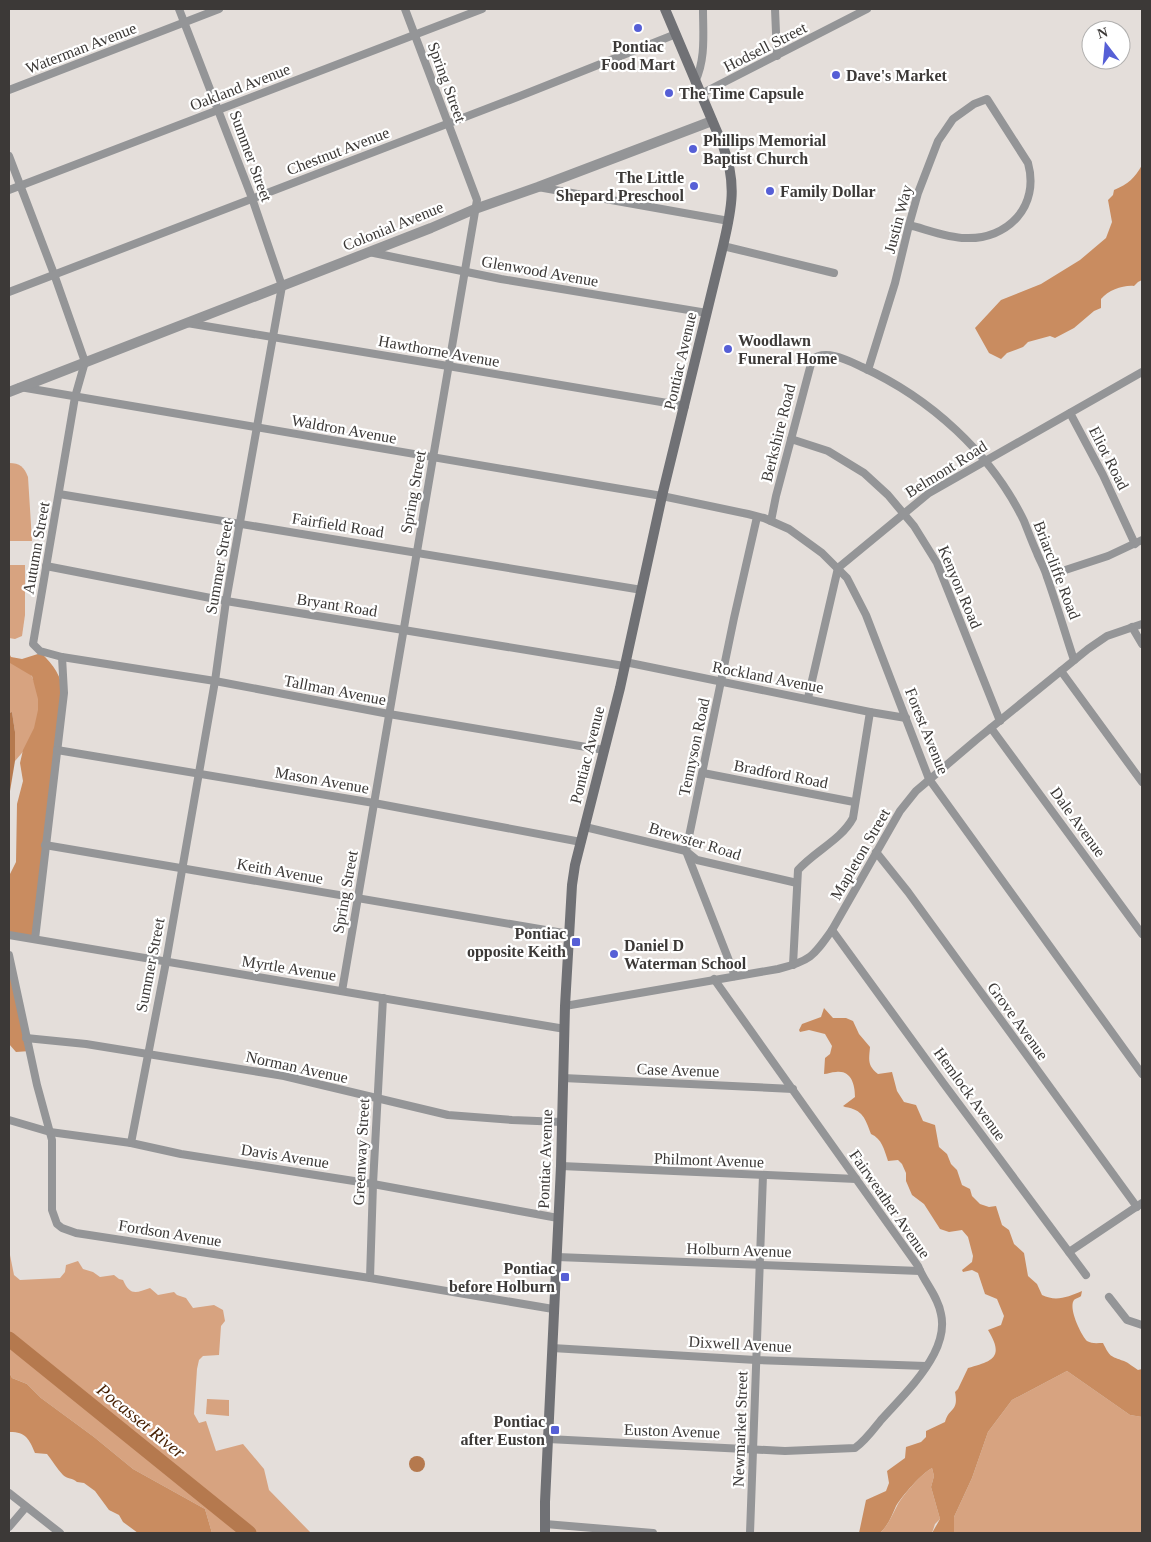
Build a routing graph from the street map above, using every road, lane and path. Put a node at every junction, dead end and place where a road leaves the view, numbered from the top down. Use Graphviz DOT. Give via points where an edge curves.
graph roads {
  1 [pos="179,9"];
  2 [pos="220,9"];
  3 [pos="405,9"];
  4 [pos="482,9"];
  5 [pos="665,9"];
  6 [pos="703,9"];
  7 [pos="775,9"];
  8 [pos="868,9"];
  9 [pos="184,22"];
  10 [pos="415,34"];
  11 [pos="676,34"];
  12 [pos="777,56"];
  13 [pos="695,82"];
  14 [pos="9,90"];
  15 [pos="700,94"];
  16 [pos="219,110"];
  17 [pos="712,121"];
  18 [pos="448,123"];
  19 [pos="9,156"];
  20 [pos="20,186"];
  21 [pos="538,187"];
  22 [pos="9,190"];
  23 [pos="252,198"];
  24 [pos="475,209"];
  25 [pos="729,221"];
  26 [pos="909,225"];
  27 [pos="723,246"];
  28 [pos="369,252"];
  29 [pos="464,271"];
  30 [pos="834,273"];
  31 [pos="54,274"];
  32 [pos="282,286"];
  33 [pos="9,292"];
  34 [pos="707,313"];
  35 [pos="187,323"];
  36 [pos="272,336"];
  37 [pos="819,356"];
  38 [pos="85,362"];
  39 [pos="448,366"];
  40 [pos="868,370"];
  41 [pos="1142,372"];
  42 [pos="20,387"];
  43 [pos="9,392"];
  44 [pos="75,397"];
  45 [pos="685,406"];
  46 [pos="1070,413"];
  47 [pos="257,428"];
  48 [pos="791,439"];
  49 [pos="432,458"];
  50 [pos="985,460"];
  51 [pos="59,494"];
  52 [pos="662,496"];
  53 [pos="904,512"];
  54 [pos="757,517"];
  55 [pos="771,521"];
  56 [pos="241,523"];
  57 [pos="1139,542"];
  58 [pos="416,552"];
  59 [pos="46,566"];
  60 [pos="838,568"];
  61 [pos="1047,576"];
  62 [pos="642,590"];
  63 [pos="226,601"];
  64 [pos="1142,624"];
  65 [pos="1132,627"];
  66 [pos="403,630"];
  67 [pos="1142,644"];
  68 [pos="62,657"];
  69 [pos="1074,660"];
  70 [pos="625,664"];
  71 [pos="1061,671"];
  72 [pos="215,681"];
  73 [pos="722,682"];
  74 [pos="808,698"];
  75 [pos="870,712"];
  76 [pos="389,714"];
  77 [pos="906,718"];
  78 [pos="1000,721"];
  79 [pos="991,728"];
  80 [pos="57,750"];
  81 [pos="604,750"];
  82 [pos="199,773"];
  83 [pos="703,773"];
  84 [pos="929,779"];
  85 [pos="1142,782"];
  86 [pos="854,802"];
  87 [pos="374,803"];
  88 [pos="585,827"];
  89 [pos="581,842"];
  90 [pos="45,846"];
  91 [pos="686,851"];
  92 [pos="876,852"];
  93 [pos="182,869"];
  94 [pos="796,883"];
  95 [pos="358,898"];
  96 [pos="832,930"];
  97 [pos="569,934"];
  98 [pos="1142,934"];
  99 [pos="9,935"];
  100 [pos="35,939"];
  101 [pos="9,955"];
  102 [pos="166,962"];
  103 [pos="793,965"];
  104 [pos="735,976"];
  105 [pos="714,979"];
  106 [pos="342,991"];
  107 [pos="383,998"];
  108 [pos="565,1006"];
  109 [pos="564,1029"];
  110 [pos="26,1038"];
  111 [pos="147,1054"];
  112 [pos="1142,1074"];
  113 [pos="563,1078"];
  114 [pos="792,1089"];
  115 [pos="377,1099"];
  116 [pos="9,1120"];
  117 [pos="562,1122"];
  118 [pos="50,1132"];
  119 [pos="131,1143"];
  120 [pos="561,1166"];
  121 [pos="763,1175"];
  122 [pos="856,1179"];
  123 [pos="373,1184"];
  124 [pos="1139,1205"];
  125 [pos="558,1218"];
  126 [pos="1069,1252"];
  127 [pos="557,1257"];
  128 [pos="760,1265"];
  129 [pos="920,1271"];
  130 [pos="1086,1275"];
  131 [pos="370,1278"];
  132 [pos="1109,1297"];
  133 [pos="553,1309"];
  134 [pos="1142,1325"];
  135 [pos="552,1348"];
  136 [pos="756,1360"];
  137 [pos="926,1366"];
  138 [pos="548,1439"];
  139 [pos="753,1448"];
  140 [pos="855,1448"];
  141 [pos="9,1493"];
  142 [pos="26,1506"];
  143 [pos="9,1527"];
  144 [pos="545,1529"];
  145 [pos="60,1533"];
  146 [pos="653,1533"];
  147 [pos="750,1533"];
  1 -- 9 [label="street, Summer Street"];
  2 -- 9 [label="street, Waterman Avenue"];
  3 -- 10 [label="street, Spring Street"];
  4 -- 10 [label="street, Oakland Avenue"];
  5 -- 11 [label="main road, Pontiac Avenue"];
  6 -- 13 [label="street" via="703,58"];
  7 -- 12 [label="street"];
  8 -- 12 [label="street, Hodsell Street"];
  9 -- 14 [label="street, Waterman Avenue"];
  9 -- 16 [label="street, Summer Street"];
  10 -- 16 [label="street, Oakland Avenue"];
  10 -- 18 [label="street, Spring Street"];
  11 -- 13 [label="main road, Pontiac Avenue"];
  11 -- 18 [label="street, Chestnut Avenue"];
  12 -- 15 [label="street, Hodsell Street"];
  13 -- 15 [label="main road, Pontiac Avenue"];
  15 -- 17 [label="main road, Pontiac Avenue"];
  16 -- 20 [label="street, Oakland Avenue"];
  16 -- 23 [label="street, Summer Street"];
  17 -- 21 [label="street, Colonial Avenue"];
  17 -- 25 [label="main road, Pontiac Avenue" via="730,166 733,190"];
  18 -- 23 [label="street, Chestnut Avenue"];
  18 -- 24 [label="street, Spring Street" via="477,200"];
  19 -- 20 [label="street"];
  20 -- 22 [label="street, Oakland Avenue"];
  20 -- 31 [label="street"];
  21 -- 24 [label="street, Colonial Avenue"];
  21 -- 25 [label="street"];
  23 -- 31 [label="street, Chestnut Avenue"];
  23 -- 32 [label="street, Summer Street"];
  24 -- 28 [label="street, Colonial Avenue"];
  24 -- 29 [label="street, Spring Street"];
  25 -- 27 [label="main road, Pontiac Avenue"];
  26 -- 26 [label="street, Justin Way" via="927,168 945,128 974,104 987,99 1028,163 1031,184 1025,206 1014,221 997,233 982,238 963,238"];
  26 -- 40 [label="street, Justin Way"];
  27 -- 30 [label="street"];
  27 -- 34 [label="main road, Pontiac Avenue"];
  28 -- 29 [label="street, Glenwood Avenue"];
  28 -- 32 [label="street, Colonial Avenue"];
  29 -- 34 [label="street, Glenwood Avenue"];
  29 -- 39 [label="street, Spring Street"];
  31 -- 33 [label="street, Chestnut Avenue"];
  31 -- 38 [label="street"];
  32 -- 35 [label="street, Colonial Avenue"];
  32 -- 36 [label="street, Summer Street"];
  34 -- 45 [label="main road, Pontiac Avenue"];
  35 -- 36 [label="street, Hawthorne Avenue"];
  35 -- 38 [label="street, Colonial Avenue"];
  36 -- 39 [label="street, Hawthorne Avenue"];
  36 -- 47 [label="street, Summer Street"];
  37 -- 40 [label="street, Briarcliffe Road" via="836,357"];
  37 -- 48 [label="street, Berkshire Road" via="812,360"];
  38 -- 42 [label="street, Colonial Avenue"];
  38 -- 44 [label="street, Autumn Street"];
  39 -- 45 [label="street, Hawthorne Avenue"];
  39 -- 49 [label="street, Spring Street"];
  40 -- 50 [label="street, Briarcliffe Road" via="922,401"];
  41 -- 46 [label="street, Belmont Road"];
  42 -- 43 [label="street, Colonial Avenue"];
  42 -- 44 [label="street, Waldron Avenue"];
  44 -- 47 [label="street, Waldron Avenue"];
  44 -- 51 [label="street, Autumn Street"];
  45 -- 52 [label="main road, Pontiac Avenue"];
  46 -- 50 [label="street, Belmont Road"];
  46 -- 57 [label="street, Eliot Road"];
  47 -- 49 [label="street, Waldron Avenue"];
  47 -- 56 [label="street, Summer Street"];
  48 -- 53 [label="street, Kenyon Road" via="828,451 864,473"];
  48 -- 55 [label="street, Berkshire Road"];
  49 -- 52 [label="street, Waldron Avenue"];
  49 -- 58 [label="street, Spring Street"];
  50 -- 53 [label="street, Belmont Road" via="936,488"];
  50 -- 61 [label="street, Briarcliffe Road" via="1023,520"];
  51 -- 56 [label="street, Fairfield Road"];
  51 -- 59 [label="street, Autumn Street"];
  52 -- 54 [label="street, Forest Avenue"];
  52 -- 62 [label="main road, Pontiac Avenue"];
  53 -- 60 [label="street, Belmont Road"];
  53 -- 78 [label="street, Kenyon Road" via="933,554"];
  54 -- 55 [label="street, Forest Avenue"];
  54 -- 73 [label="street, Tennyson Road"];
  55 -- 60 [label="street, Forest Avenue" via="810,543"];
  56 -- 58 [label="street, Fairfield Road"];
  56 -- 63 [label="street, Summer Street"];
  57 -- 61 [label="street"];
  58 -- 62 [label="street, Fairfield Road"];
  58 -- 66 [label="street, Spring Street"];
  59 -- 63 [label="street, Bryant Road"];
  59 -- 68 [label="street, Autumn Street" via="33,644 40,651"];
  60 -- 74 [label="street"];
  60 -- 77 [label="street, Forest Avenue" via="847,578 866,615"];
  61 -- 69 [label="street, Briarcliffe Road"];
  62 -- 70 [label="main road, Pontiac Avenue"];
  63 -- 66 [label="street, Bryant Road"];
  63 -- 72 [label="street, Summer Street"];
  64 -- 65 [label="street, Mapleton Street"];
  65 -- 67 [label="street"];
  65 -- 69 [label="street, Mapleton Street" via="1107,636"];
  66 -- 70 [label="street, Bryant Road"];
  66 -- 76 [label="street, Spring Street"];
  68 -- 72 [label="street, Tallman Avenue"];
  68 -- 80 [label="street" via="64,692"];
  69 -- 71 [label="street, Mapleton Street"];
  70 -- 73 [label="street, Rockland Avenue"];
  70 -- 81 [label="main road, Pontiac Avenue"];
  71 -- 78 [label="street, Mapleton Street"];
  71 -- 85 [label="street"];
  72 -- 76 [label="street, Tallman Avenue"];
  72 -- 82 [label="street, Summer Street"];
  73 -- 74 [label="street, Rockland Avenue"];
  73 -- 83 [label="street, Tennyson Road"];
  74 -- 75 [label="street, Rockland Avenue"];
  75 -- 77 [label="street, Rockland Avenue"];
  75 -- 86 [label="street"];
  76 -- 81 [label="street, Tallman Avenue"];
  76 -- 87 [label="street, Spring Street"];
  77 -- 84 [label="street, Forest Avenue"];
  78 -- 79 [label="street, Mapleton Street"];
  79 -- 84 [label="street, Mapleton Street"];
  79 -- 98 [label="street, Dale Avenue"];
  80 -- 82 [label="street, Mason Avenue"];
  80 -- 90 [label="street"];
  81 -- 88 [label="main road, Pontiac Avenue"];
  82 -- 87 [label="street, Mason Avenue"];
  82 -- 93 [label="street, Summer Street"];
  83 -- 86 [label="street, Bradford Road"];
  83 -- 91 [label="street, Tennyson Road"];
  84 -- 92 [label="street, Mapleton Street" via="900,811"];
  84 -- 112 [label="street, Forest Avenue"];
  86 -- 94 [label="street" via="853,818 848,826 802,865"];
  87 -- 89 [label="street, Mason Avenue"];
  87 -- 95 [label="street, Spring Street"];
  88 -- 89 [label="main road, Pontiac Avenue"];
  88 -- 91 [label="street, Brewster Road"];
  89 -- 97 [label="main road, Pontiac Avenue" via="572,885"];
  90 -- 93 [label="street, Keith Avenue"];
  90 -- 100 [label="street"];
  91 -- 94 [label="street, Brewster Road" via="697,860"];
  91 -- 104 [label="street"];
  92 -- 96 [label="street, Mapleton Street"];
  92 -- 124 [label="street, Grove Avenue"];
  93 -- 95 [label="street, Keith Avenue"];
  93 -- 102 [label="street, Summer Street"];
  94 -- 103 [label="street"];
  95 -- 97 [label="street, Keith Avenue"];
  95 -- 106 [label="street, Spring Street"];
  96 -- 103 [label="street, Mapleton Street" via="810,957"];
  96 -- 126 [label="street, Hemlock Avenue"];
  97 -- 108 [label="main road, Pontiac Avenue"];
  99 -- 100 [label="street, Myrtle Avenue"];
  100 -- 102 [label="street, Myrtle Avenue"];
  101 -- 110 [label="street, Fordson Avenue"];
  102 -- 106 [label="street, Myrtle Avenue"];
  102 -- 111 [label="street, Summer Street"];
  103 -- 104 [label="street, Mapleton Street"];
  104 -- 105 [label="street, Mapleton Street"];
  105 -- 108 [label="street, Mapleton Street"];
  105 -- 114 [label="street, Fairweather Avenue"];
  106 -- 107 [label="street, Myrtle Avenue"];
  107 -- 109 [label="street, Myrtle Avenue"];
  107 -- 115 [label="street, Greenway Street"];
  108 -- 109 [label="main road, Pontiac Avenue"];
  109 -- 113 [label="main road, Pontiac Avenue"];
  110 -- 111 [label="street, Norman Avenue"];
  110 -- 118 [label="street, Fordson Avenue"];
  111 -- 115 [label="street, Norman Avenue" via="284,1076"];
  111 -- 119 [label="street, Summer Street"];
  113 -- 114 [label="street, Case Avenue"];
  113 -- 117 [label="main road, Pontiac Avenue"];
  114 -- 122 [label="street, Fairweather Avenue"];
  115 -- 117 [label="street, Norman Avenue" via="448,1115"];
  115 -- 123 [label="street, Greenway Street"];
  116 -- 118 [label="street, Davis Avenue"];
  117 -- 120 [label="main road, Pontiac Avenue"];
  118 -- 119 [label="street, Davis Avenue"];
  118 -- 131 [label="street, Fordson Avenue" via="52,1210 62,1228"];
  119 -- 123 [label="street, Davis Avenue"];
  120 -- 121 [label="street, Philmont Avenue"];
  120 -- 125 [label="main road, Pontiac Avenue"];
  121 -- 122 [label="street, Philmont Avenue"];
  121 -- 128 [label="street, Newmarket Street"];
  122 -- 129 [label="street, Fairweather Avenue"];
  123 -- 125 [label="street, Davis Avenue"];
  123 -- 131 [label="street, Greenway Street"];
  124 -- 126 [label="street"];
  125 -- 127 [label="main road, Pontiac Avenue"];
  126 -- 130 [label="street, Hemlock Avenue"];
  127 -- 128 [label="street, Holburn Avenue"];
  127 -- 133 [label="main road, Pontiac Avenue"];
  128 -- 129 [label="street, Holburn Avenue"];
  128 -- 136 [label="street, Newmarket Street"];
  129 -- 137 [label="street, Fairweather Avenue" via="938,1303 943,1326 934,1354"];
  131 -- 133 [label="street, Fordson Avenue"];
  132 -- 134 [label="street" via="1128,1320"];
  133 -- 135 [label="main road, Pontiac Avenue"];
  135 -- 136 [label="street, Dixwell Avenue"];
  135 -- 138 [label="main road, Pontiac Avenue"];
  136 -- 137 [label="street, Dixwell Avenue"];
  136 -- 139 [label="street, Newmarket Street"];
  137 -- 140 [label="street, Fairweather Avenue"];
  138 -- 139 [label="street, Euston Avenue"];
  138 -- 144 [label="main road, Pontiac Avenue"];
  139 -- 140 [label="street, Euston Avenue" via="785,1451"];
  139 -- 147 [label="street, Newmarket Street"];
  141 -- 142 [label="street"];
  142 -- 143 [label="street"];
  142 -- 145 [label="street"];
  144 -- 146 [label="street"];
}
